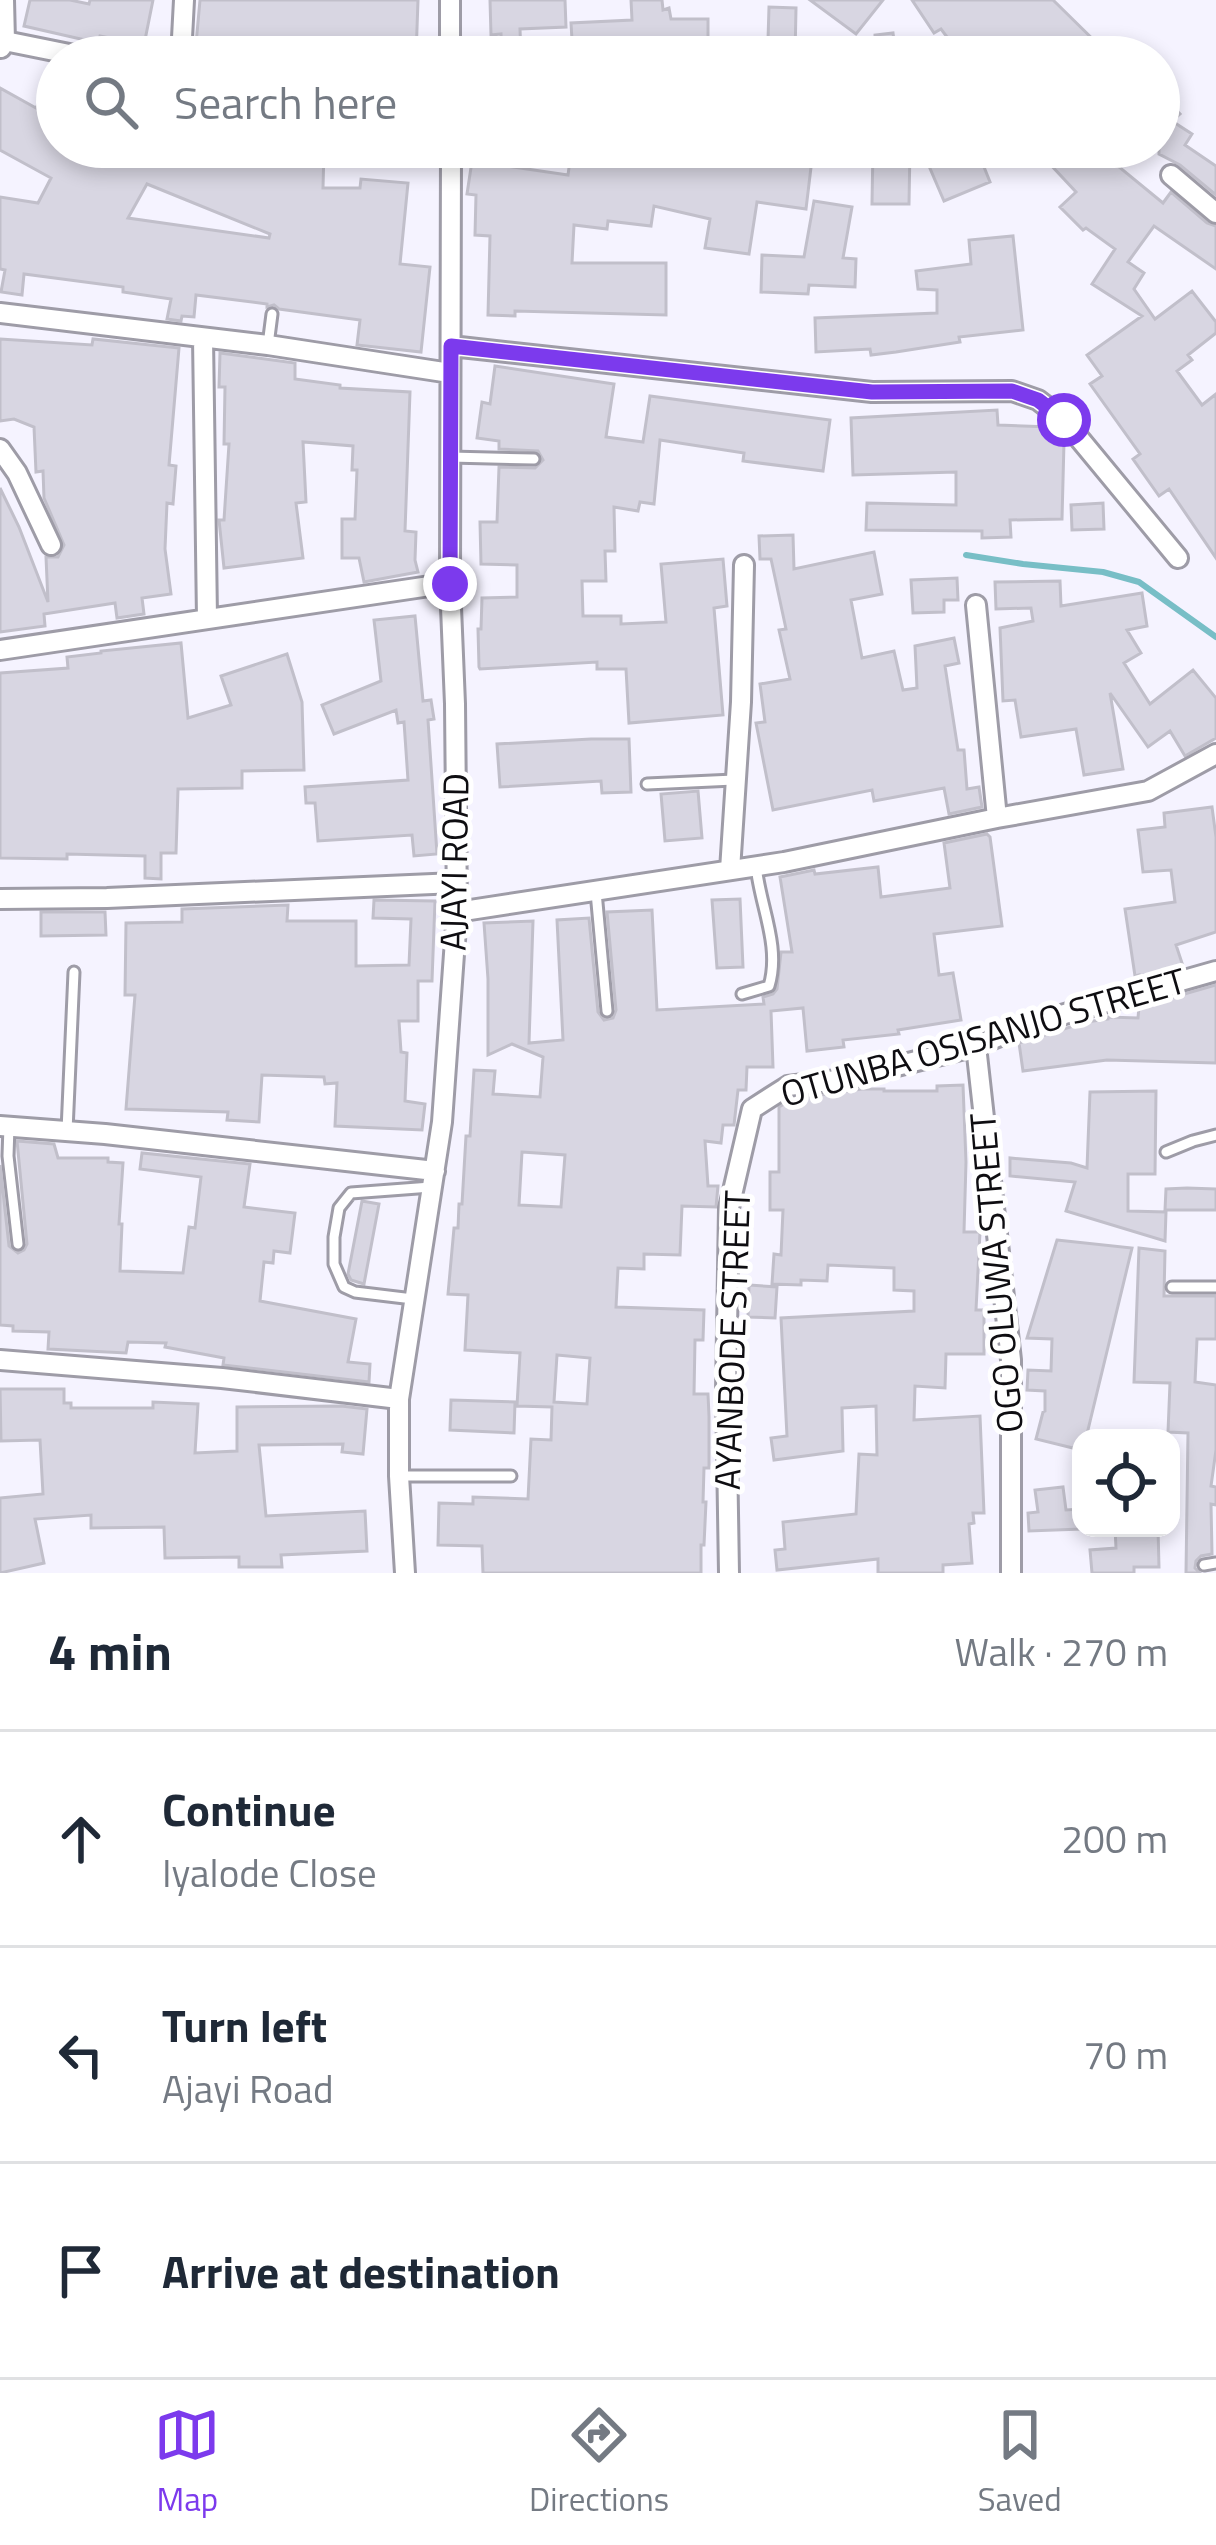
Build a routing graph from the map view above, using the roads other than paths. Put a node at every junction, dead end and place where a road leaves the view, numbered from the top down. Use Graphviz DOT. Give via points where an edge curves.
graph roads {
  1 [pos="4,0"];
  2 [pos="184,0"];
  3 [pos="450,0"];
  4 [pos="182,36"];
  5 [pos="450,36"];
  6 [pos="2,44"];
  7 [pos="36,49"];
  8 [pos="451,168"];
  9 [pos="1171,175"];
  10 [pos="1216,213"];
  11 [pos="0,314"];
  12 [pos="272,314"];
  13 [pos="203,338"];
  14 [pos="268,345"];
  15 [pos="451,346"];
  16 [pos="450,374"];
  17 [pos="0,449"];
  18 [pos="450,458"];
  19 [pos="534,459"];
  20 [pos="51,545"];
  21 [pos="1178,558"];
  22 [pos="744,565"];
  23 [pos="450,584"];
  24 [pos="976,605"];
  25 [pos="207,618"];
  26 [pos="0,650"];
  27 [pos="1216,754"];
  28 [pos="734,780"];
  29 [pos="646,784"];
  30 [pos="997,818"];
  31 [pos="756,866"];
  32 [pos="730,870"];
  33 [pos="457,883"];
  34 [pos="596,892"];
  35 [pos="0,898"];
  36 [pos="457,912"];
  37 [pos="1216,971"];
  38 [pos="74,972"];
  39 [pos="742,994"];
  40 [pos="607,1011"];
  41 [pos="976,1046"];
  42 [pos="752,1109"];
  43 [pos="4,1126"];
  44 [pos="67,1131"];
  45 [pos="1216,1135"];
  46 [pos="1166,1152"];
  47 [pos="433,1179"];
  48 [pos="18,1244"];
  49 [pos="1172,1287"];
  50 [pos="1216,1287"];
  51 [pos="413,1299"];
  52 [pos="0,1360"];
  53 [pos="399,1399"];
  54 [pos="399,1476"];
  55 [pos="511,1476"];
  56 [pos="405,1573"];
  57 [pos="729,1573"];
  58 [pos="1011,1573"];
  1 -- 6 [label="street"];
  2 -- 4 [label="street"];
  3 -- 5 [label="street"];
  6 -- 7 [label="street"];
  8 -- 15 [label="street, AJAYI ROAD"];
  9 -- 10 [label="street"];
  11 -- 13 [label="street"];
  12 -- 14 [label="lane"];
  13 -- 14 [label="street"];
  13 -- 25 [label="street"];
  14 -- 16 [label="street"];
  15 -- 16 [label="street, AJAYI ROAD"];
  15 -- 21 [label="street" via="872,392 1012,391 1064,420"];
  16 -- 18 [label="street, AJAYI ROAD"];
  17 -- 20 [label="street"];
  18 -- 19 [label="lane"];
  18 -- 23 [label="street, AJAYI ROAD"];
  22 -- 28 [label="street"];
  23 -- 25 [label="street"];
  23 -- 33 [label="street, AJAYI ROAD"];
  24 -- 30 [label="street"];
  25 -- 26 [label="street"];
  27 -- 30 [label="street" via="1148,791"];
  28 -- 29 [label="lane"];
  28 -- 32 [label="street"];
  30 -- 31 [label="street"];
  31 -- 32 [label="street"];
  31 -- 39 [label="lane" via="772,979"];
  32 -- 34 [label="street"];
  33 -- 35 [label="street"];
  33 -- 36 [label="street, AJAYI ROAD"];
  34 -- 36 [label="street"];
  34 -- 40 [label="lane"];
  36 -- 47 [label="street, AJAYI ROAD"];
  37 -- 41 [label="street, OTUNBA OSISANJO STREET"];
  38 -- 44 [label="lane"];
  41 -- 42 [label="street, OTUNBA OSISANJO STREET" via="788,1086"];
  41 -- 58 [label="street, OGO OLUWA STREET" via="1010,1360"];
  42 -- 57 [label="street, AYANBODE STREET" via="729,1208"];
  43 -- 44 [label="street"];
  43 -- 48 [label="lane"];
  44 -- 47 [label="street"];
  45 -- 46 [label="lane"];
  47 -- 51 [label="street, AJAYI ROAD"];
  47 -- 51 [label="lane" via="351,1193 338,1208 334,1264 344,1287"];
  49 -- 50 [label="lane"];
  51 -- 53 [label="street, AJAYI ROAD"];
  52 -- 53 [label="street"];
  53 -- 54 [label="street, AJAYI ROAD"];
  54 -- 55 [label="lane"];
  54 -- 56 [label="street, AJAYI ROAD"];
}
